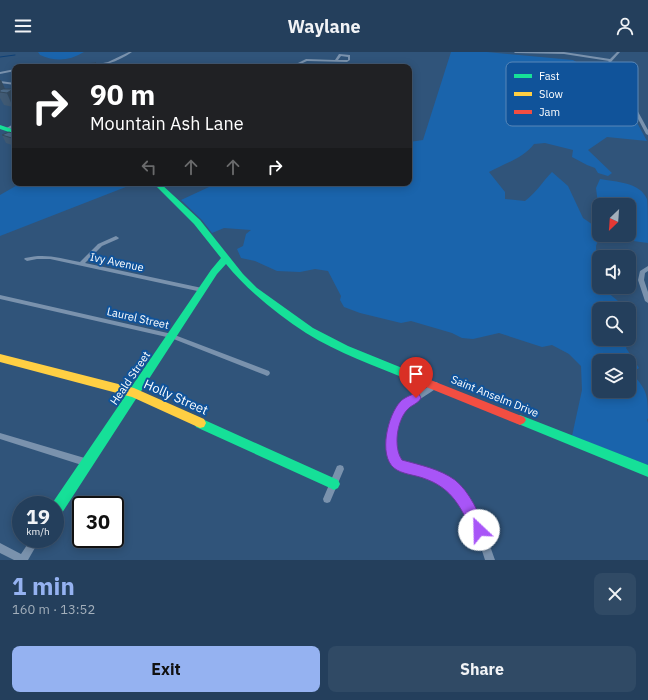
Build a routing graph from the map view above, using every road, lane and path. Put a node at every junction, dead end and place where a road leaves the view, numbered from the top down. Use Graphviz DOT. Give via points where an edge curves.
graph roads {
  1 [pos="131,52"];
  2 [pos="515,52"];
  3 [pos="619,52"];
  4 [pos="609,60"];
  5 [pos="336,61"];
  6 [pos="101,64"];
  7 [pos="298,64"];
  8 [pos="12,71"];
  9 [pos="0,73"];
  10 [pos="0,82"];
  11 [pos="12,84"];
  12 [pos="638,116"];
  13 [pos="648,134"];
  14 [pos="159,186"];
  15 [pos="116,238"];
  16 [pos="226,258"];
  17 [pos="27,259"];
  18 [pos="81,264"];
  19 [pos="648,268"];
  20 [pos="202,290"];
  21 [pos="0,297"];
  22 [pos="648,301"];
  23 [pos="172,336"];
  24 [pos="0,358"];
  25 [pos="267,373"];
  26 [pos="436,385"];
  27 [pos="134,393"];
  28 [pos="0,436"];
  29 [pos="88,463"];
  30 [pos="340,469"];
  31 [pos="648,470"];
  32 [pos="334,484"];
  33 [pos="64,498"];
  34 [pos="327,499"];
  35 [pos="0,548"];
  36 [pos="30,548"];
  37 [pos="22,560"];
  38 [pos="490,560"];
  1 -- 6 [label="street" via="117,62"];
  2 -- 4 [label="street" via="561,53"];
  3 -- 4 [label="street"];
  5 -- 7 [label="street" via="306,60"];
  8 -- 9 [label="street"];
  10 -- 11 [label="street"];
  12 -- 13 [label="street"];
  14 -- 16 [label="street, Saint Anselm Drive" via="197,222"];
  15 -- 18 [label="street" via="97,248"];
  16 -- 20 [label="street, Heald Street"];
  16 -- 26 [label="street, Saint Anselm Drive" via="254,290 310,331 346,349"];
  17 -- 18 [label="street, Ivy Avenue" via="44,257"];
  18 -- 20 [label="street, Ivy Avenue"];
  19 -- 22 [label="street" via="640,277"];
  20 -- 23 [label="street, Heald Street"];
  21 -- 23 [label="street, Laurel Street"];
  23 -- 25 [label="street, Laurel Street"];
  23 -- 27 [label="street, Heald Street"];
  24 -- 27 [label="street, Holly Street"];
  26 -- 31 [label="street, Saint Anselm Drive"];
  26 -- 38 [label="street" via="400,409 391,442 393,458 398,464 436,476 451,485 470,510"];
  27 -- 29 [label="street, Heald Street"];
  27 -- 32 [label="street, Holly Street"];
  28 -- 29 [label="street"];
  29 -- 33 [label="street, Heald Street"];
  30 -- 32 [label="street"];
  32 -- 34 [label="street"];
  35 -- 37 [label="street"];
  36 -- 37 [label="street"];
}
